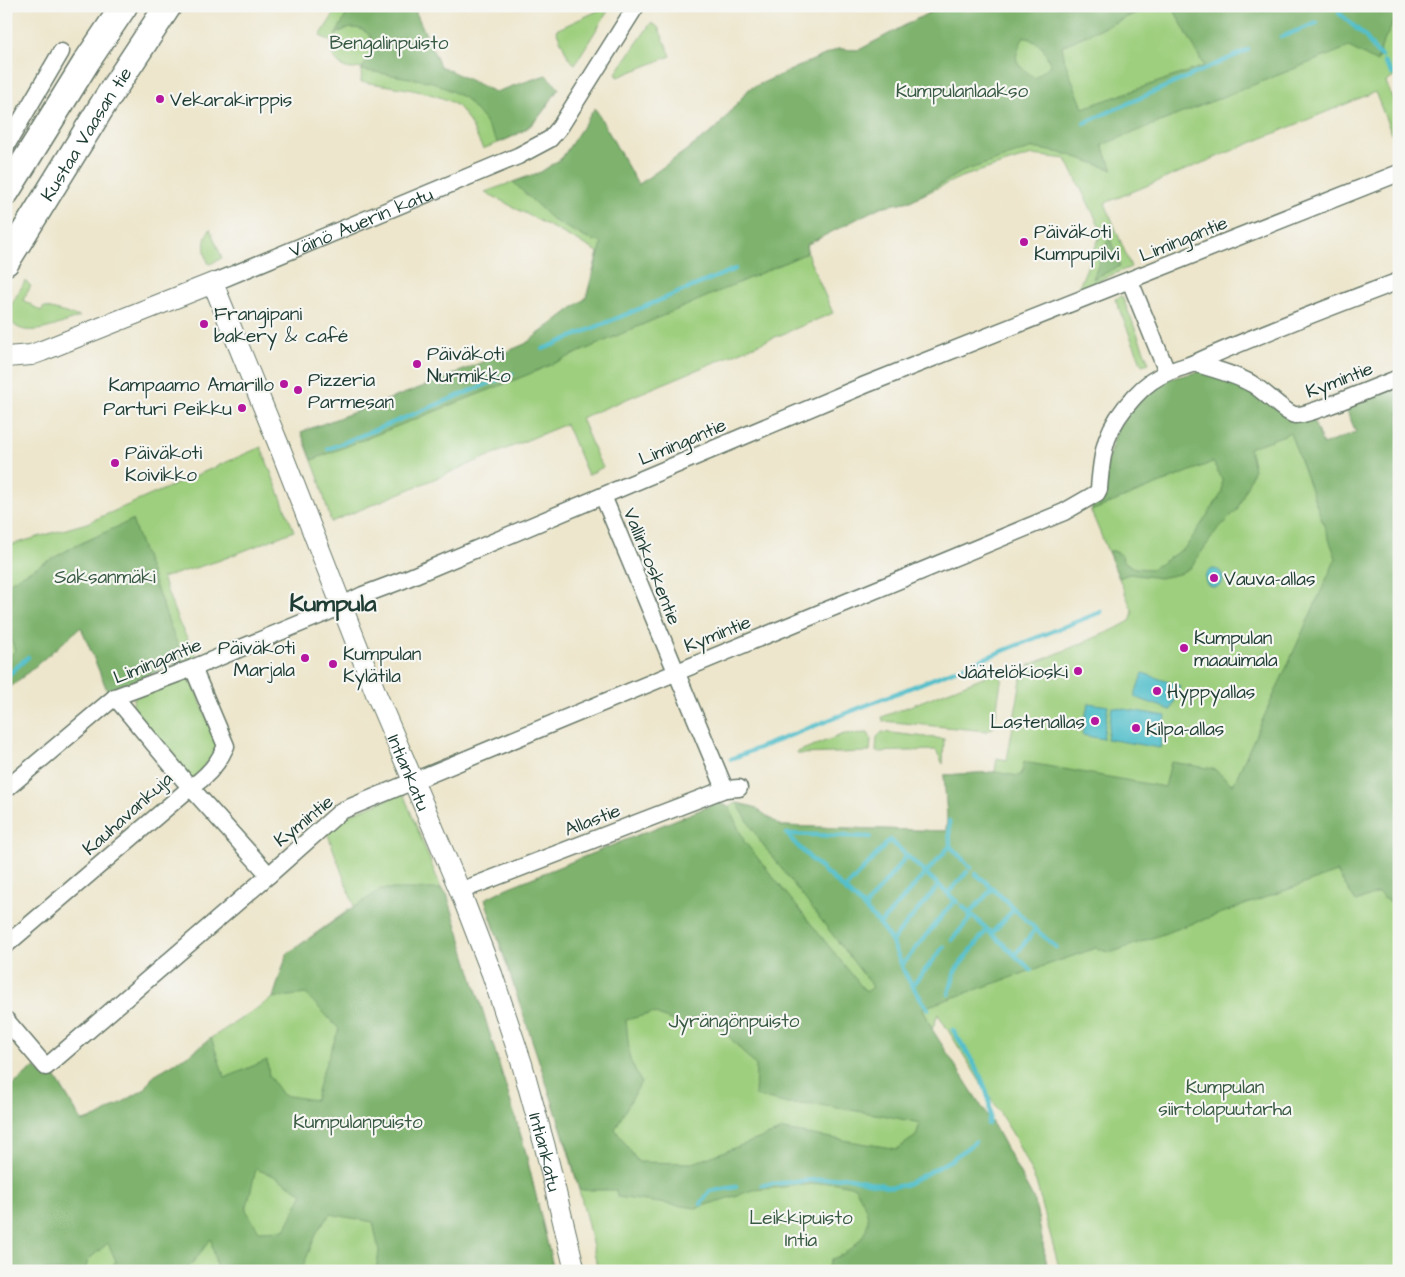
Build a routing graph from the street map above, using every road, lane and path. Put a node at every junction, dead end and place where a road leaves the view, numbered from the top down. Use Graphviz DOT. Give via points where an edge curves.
graph roads {
  1 [pos="124,6"];
  2 [pos="168,6"];
  3 [pos="636,6"];
  4 [pos="61,52"];
  5 [pos="6,146"];
  6 [pos="1399,173"];
  7 [pos="6,192"];
  8 [pos="6,262"];
  9 [pos="1130,281"];
  10 [pos="1399,281"];
  11 [pos="213,283"];
  12 [pos="11,352"];
  13 [pos="1194,363"];
  14 [pos="1167,372"];
  15 [pos="1399,378"];
  16 [pos="603,496"];
  17 [pos="341,605"];
  18 [pos="193,668"];
  19 [pos="676,672"];
  20 [pos="114,697"];
  21 [pos="413,781"];
  22 [pos="191,788"];
  23 [pos="732,788"];
  24 [pos="6,789"];
  25 [pos="269,875"];
  26 [pos="460,891"];
  27 [pos="6,945"];
  28 [pos="6,1020"];
  29 [pos="575,1271"];
  1 -- 7 [label="main road, Kustaa Vaasan tie" via="86,61"];
  2 -- 8 [label="main road, Kustaa Vaasan tie" via="104,102"];
  3 -- 11 [label="street, Väinö Auerin katu" via="570,113 550,139 518,156"];
  4 -- 5 [label="street"];
  6 -- 9 [label="street, Limingantie"];
  9 -- 14 [label="street"];
  9 -- 16 [label="street, Limingantie" via="866,385"];
  10 -- 13 [label="street"];
  11 -- 12 [label="street, Väinö Auerin katu" via="42,351"];
  11 -- 17 [label="street, Intiankatu"];
  13 -- 14 [label="street, Kymintie"];
  13 -- 15 [label="street, Kymintie" via="1251,383 1294,415 1310,413"];
  14 -- 19 [label="street, Kymintie" via="1146,386 1122,411 1106,439 1099,489 1079,504"];
  16 -- 17 [label="street, Limingantie"];
  16 -- 19 [label="street, Vallinkoskentie"];
  17 -- 18 [label="street, Limingantie"];
  17 -- 21 [label="street, Intiankatu"];
  18 -- 20 [label="street, Limingantie"];
  18 -- 22 [label="street" via="226,746 218,762"];
  19 -- 21 [label="street, Kymintie"];
  19 -- 23 [label="street, Vallinkoskentie"];
  20 -- 22 [label="street, Kauhavankuja"];
  20 -- 24 [label="street, Limingantie"];
  21 -- 25 [label="street, Kymintie" via="341,811"];
  21 -- 26 [label="street, Intiankatu"];
  22 -- 25 [label="street"];
  22 -- 27 [label="street, Kauhavankuja"];
  23 -- 26 [label="street, Allastie"];
  25 -- 28 [label="street, Kymintie" via="46,1067"];
  26 -- 29 [label="street, Intiankatu" via="522,1064 546,1147"];
}
